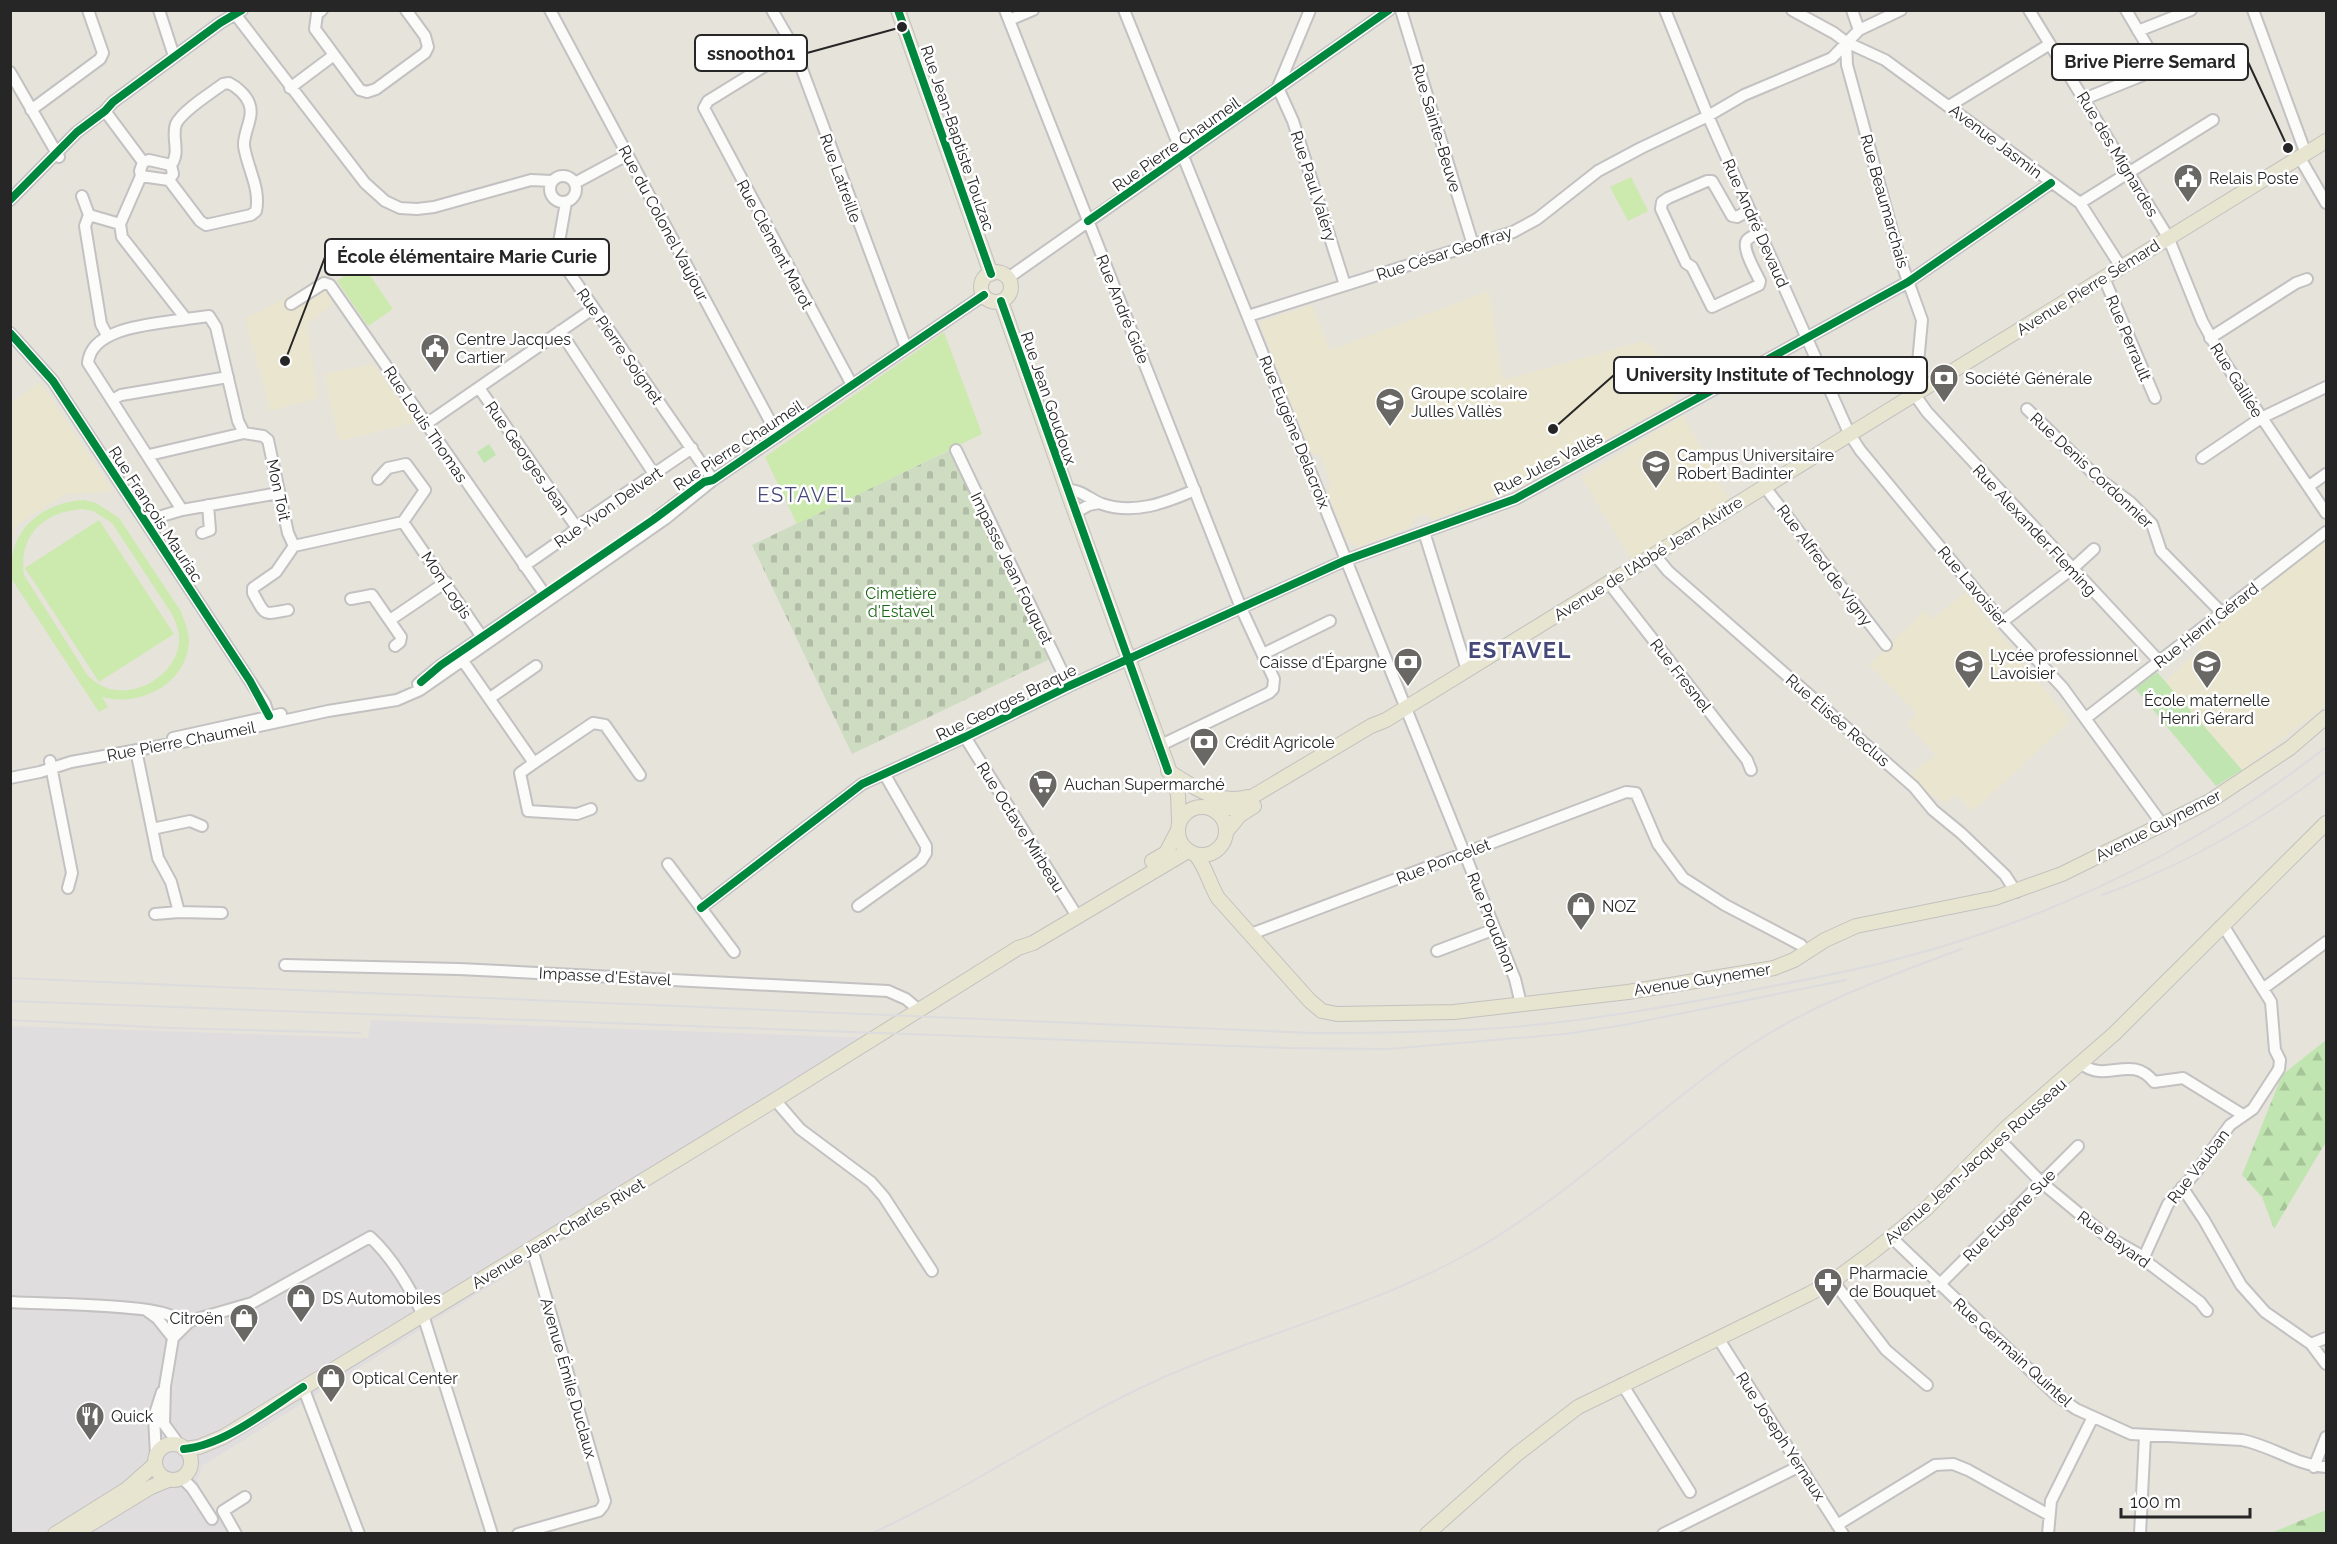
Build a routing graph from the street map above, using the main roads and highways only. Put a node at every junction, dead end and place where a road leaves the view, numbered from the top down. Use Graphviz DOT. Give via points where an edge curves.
graph roads {
  1 [pos="898,10"];
  2 [pos="2326,141"];
  3 [pos="991,274"];
  4 [pos="1001,301"];
  5 [pos="1849,434"];
  6 [pos="2326,717"];
  7 [pos="1386,720"];
  8 [pos="1168,771"];
  9 [pos="1178,794"];
  10 [pos="1256,796"];
  11 [pos="1209,809"];
  12 [pos="2326,823"];
  13 [pos="1178,827"];
  14 [pos="1226,832"];
  15 [pos="1220,848"];
  16 [pos="1192,853"];
  17 [pos="1214,891"];
  18 [pos="1075,913"];
  19 [pos="223,1437"];
  20 [pos="182,1447"];
  21 [pos="155,1460"];
  22 [pos="180,1475"];
  23 [pos="55,1533"];
  24 [pos="74,1533"];
  25 [pos="1426,1533"];
  1 -- 3 [label="main road, Rue Jean-Baptiste Toulzac"];
  2 -- 5 [label="main road, Avenue Pierre Sémard"];
  3 -- 4 [label="main road" via="984,280 982,290 991,301"];
  3 -- 4 [label="main road" via="1000,273 1008,278 1010,292"];
  4 -- 8 [label="main road, Rue Jean Goudoux"];
  5 -- 7 [label="main road, Avenue de l'Abbé Jean Alvitre"];
  6 -- 17 [label="main road, Avenue Guynemer" via="2290,748 2210,801 2062,874 1986,900 1856,926 1774,968 1628,992 1454,1012 1356,1015 1322,1011"];
  7 -- 10 [label="main road, Avenue de l'Abbé Jean Alvitre"];
  7 -- 14 [label="main road, Avenue de l'Abbé Jean Alvitre" via="1375,733 1240,814"];
  8 -- 9 [label="main road, Rue Jean Goudoux"];
  8 -- 10 [label="main road" via="1216,798"];
  9 -- 11 [label="main road"];
  9 -- 13 [label="main road"];
  10 -- 11 [label="main road, Avenue de l'Abbé Jean Alvitre" via="1230,810"];
  11 -- 13 [label="main road" via="1189,810"];
  11 -- 14 [label="main road" via="1221,817"];
  12 -- 25 [label="main road, Avenue Jean-Jacques Rousseau" via="2115,1034 1997,1137 1892,1238 1833,1281 1578,1407"];
  13 -- 16 [label="main road" via="1181,844"];
  13 -- 18 [label="main road" via="1166,853"];
  14 -- 15 [label="main road"];
  15 -- 16 [label="main road" via="1209,854"];
  15 -- 17 [label="main road"];
  16 -- 17 [label="main road, Avenue Guynemer" via="1206,868"];
  16 -- 18 [label="main road"];
  18 -- 19 [label="main road, Avenue Jean-Charles Rivet" via="1034,934 1018,948 775,1100"];
  19 -- 20 [label="main road, Avenue Jean-Charles Rivet" via="199,1447"];
  19 -- 22 [label="main road, Avenue Jean-Charles Rivet"];
  20 -- 21 [label="main road" via="163,1447"];
  20 -- 22 [label="main road" via="189,1454"];
  21 -- 22 [label="main road" via="159,1475"];
  21 -- 23 [label="main road" via="127,1489"];
  22 -- 24 [label="main road, Avenue Jean-Charles Rivet" via="151,1487"];
}
